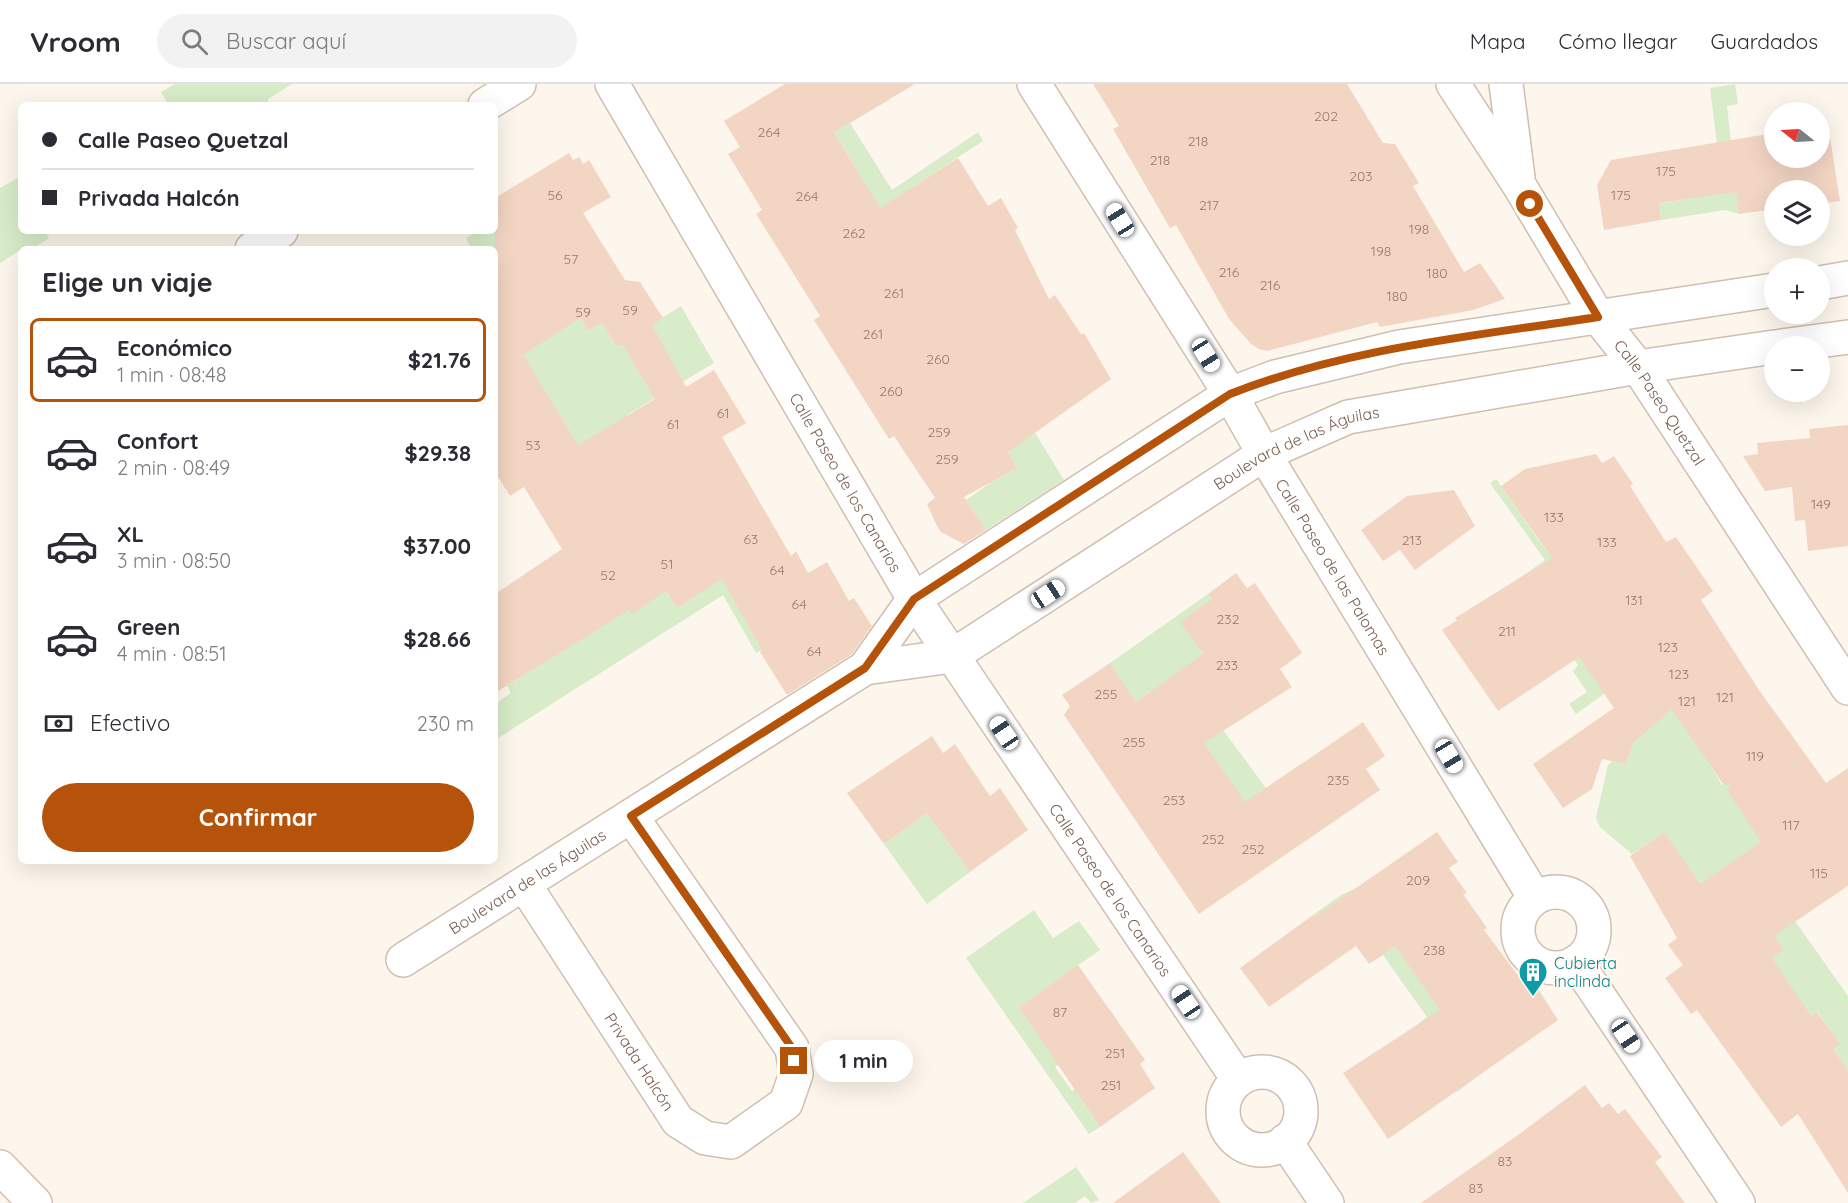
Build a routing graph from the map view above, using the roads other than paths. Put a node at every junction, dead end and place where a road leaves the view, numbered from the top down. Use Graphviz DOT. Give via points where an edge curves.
graph roads {
  1 [pos="519,84"];
  2 [pos="612,84"];
  3 [pos="1034,84"];
  4 [pos="1453,84"];
  5 [pos="1506,84"];
  6 [pos="490,102"];
  7 [pos="1519,185"];
  8 [pos="276,234"];
  9 [pos="257,246"];
  10 [pos="1848,278"];
  11 [pos="1830,281"];
  12 [pos="1764,292"];
  13 [pos="1598,317"];
  14 [pos="1848,337"];
  15 [pos="1830,339"];
  16 [pos="1764,348"];
  17 [pos="1638,367"];
  18 [pos="1230,394"];
  19 [pos="1264,453"];
  20 [pos="914,599"];
  21 [pos="952,656"];
  22 [pos="865,668"];
  23 [pos="1848,688"];
  24 [pos="631,816"];
  25 [pos="524,884"];
  26 [pos="1536,898"];
  27 [pos="403,960"];
  28 [pos="1576,962"];
  29 [pos="1238,1079"];
  30 [pos="1285,1141"];
  31 [pos="0,1167"];
  32 [pos="34,1203"];
  33 [pos="1327,1203"];
  34 [pos="1738,1203"];
  1 -- 6 [label="street"];
  2 -- 20 [label="street, Calle Paseo de los Canarios"];
  3 -- 18 [label="street, Calle Paseo de las Palomas"];
  4 -- 7 [label="street, Calle Paseo Quetzal"];
  5 -- 7 [label="street"];
  7 -- 13 [label="street, Calle Paseo Quetzal"];
  8 -- 9 [label="street"];
  10 -- 11 [label="street"];
  12 -- 13 [label="street, Boulevard de las Águilas"];
  13 -- 17 [label="street, Calle Paseo Quetzal"];
  13 -- 18 [label="street, Boulevard de las Águilas" via="1399,347 1275,377"];
  14 -- 15 [label="street"];
  16 -- 17 [label="street, Boulevard de las Águilas"];
  17 -- 19 [label="street, Boulevard de las Águilas" via="1348,417"];
  17 -- 23 [label="street, Calle Paseo Quetzal"];
  18 -- 19 [label="street, Calle Paseo de las Palomas"];
  18 -- 20 [label="street, Boulevard de las Águilas"];
  19 -- 21 [label="street, Boulevard de las Águilas"];
  19 -- 26 [label="street, Calle Paseo de las Palomas"];
  20 -- 21 [label="street, Calle Paseo de los Canarios"];
  20 -- 22 [label="street, Boulevard de las Águilas"];
  21 -- 22 [label="street, Boulevard de las Águilas"];
  21 -- 29 [label="street, Calle Paseo de los Canarios"];
  22 -- 24 [label="street, Boulevard de las Águilas"];
  24 -- 25 [label="street, Boulevard de las Águilas"];
  24 -- 25 [label="street, Privada Halcón" via="792,1048 796,1074 786,1102 731,1142 705,1138 678,1121"];
  25 -- 27 [label="street, Boulevard de las Águilas"];
  26 -- 28 [label="street" via="1549,892 1564,893 1588,909 1593,938"];
  26 -- 28 [label="street" via="1524,908 1518,921 1518,937 1524,951 1548,967 1563,968"];
  28 -- 34 [label="street"];
  29 -- 30 [label="street" via="1267,1072 1293,1087 1300,1116"];
  29 -- 30 [label="street" via="1223,1106 1224,1121 1231,1134 1256,1150 1271,1149"];
  30 -- 33 [label="street"];
  31 -- 32 [label="street"];
}
